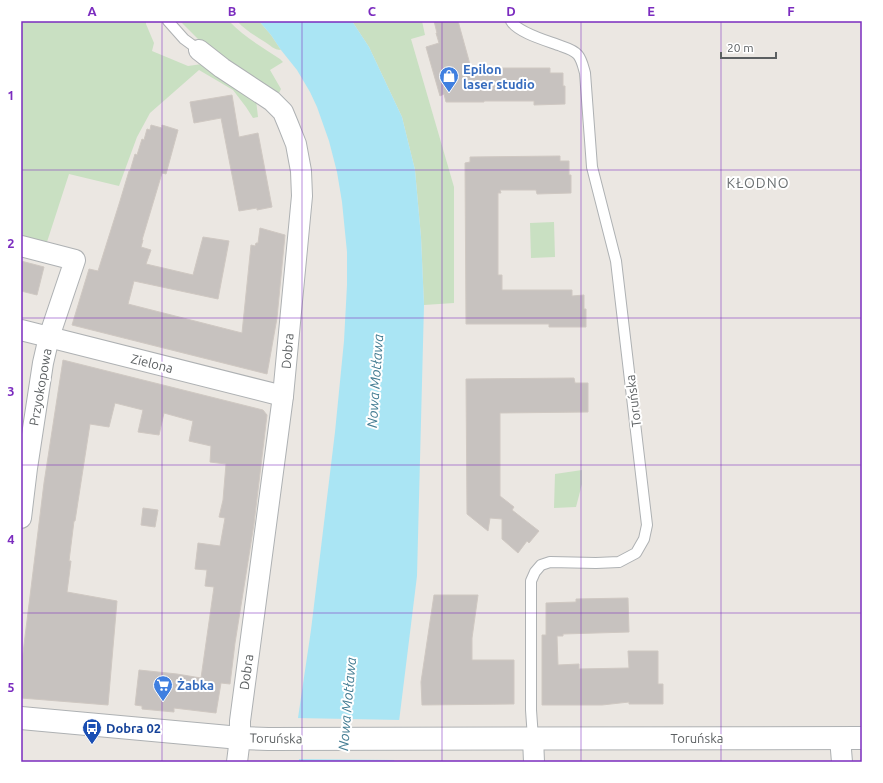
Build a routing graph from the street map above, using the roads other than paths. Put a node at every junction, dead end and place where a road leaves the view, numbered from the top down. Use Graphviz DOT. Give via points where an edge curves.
graph roads {
  1 [pos="168,21"];
  2 [pos="511,21"];
  3 [pos="199,50"];
  4 [pos="21,246"];
  5 [pos="21,330"];
  6 [pos="49,337"];
  7 [pos="283,396"];
  8 [pos="24,468"];
  9 [pos="21,518"];
  10 [pos="21,718"];
  11 [pos="240,738"];
  12 [pos="533,738"];
  13 [pos="840,738"];
  14 [pos="862,738"];
  15 [pos="237,762"];
  16 [pos="534,762"];
  17 [pos="842,762"];
  1 -- 3 [label="lane, Dobra" via="184,39"];
  2 -- 12 [label="lane, Toruńska" via="522,31 569,49 582,61 592,167 616,261 647,525 644,539 636,552 619,562 550,562 541,565 535,572 531,581"];
  3 -- 7 [label="street, Dobra" via="272,101 283,112 296,144 302,196"];
  4 -- 6 [label="street, Przyokopowa" via="75,260"];
  5 -- 6 [label="street, Zielona"];
  6 -- 7 [label="street, Zielona"];
  6 -- 8 [label="street, Przyokopowa"];
  7 -- 11 [label="street, Dobra" via="240,721"];
  8 -- 9 [label="street, Przyokopowa"];
  10 -- 11 [label="street, Toruńska"];
  11 -- 12 [label="street, Toruńska"];
  11 -- 15 [label="street, Dobra"];
  12 -- 13 [label="street, Toruńska"];
  12 -- 16 [label="street"];
  13 -- 14 [label="street, Toruńska"];
  13 -- 17 [label="street"];
}
